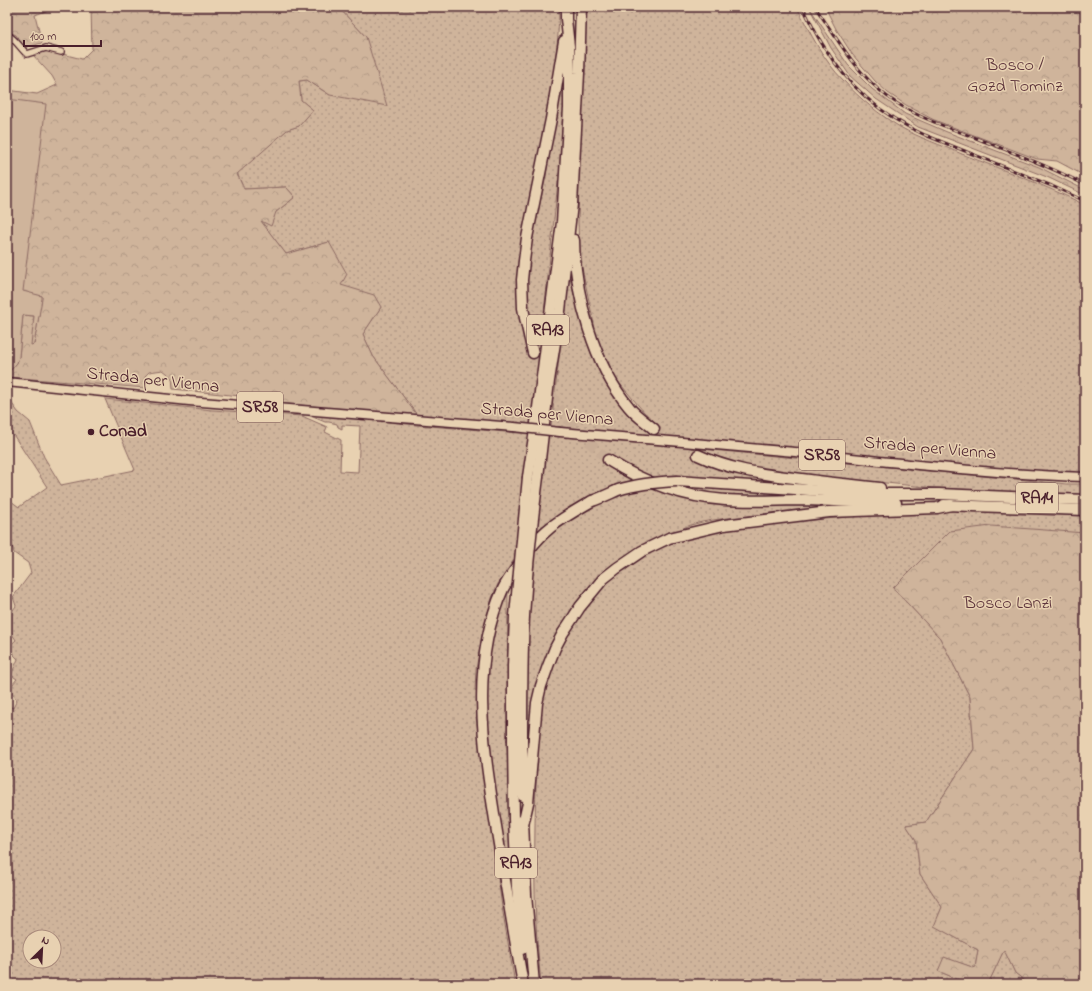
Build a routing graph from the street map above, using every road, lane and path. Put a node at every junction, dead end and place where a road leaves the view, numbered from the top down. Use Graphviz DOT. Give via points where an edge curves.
graph roads {
  1 [pos="566,7"];
  2 [pos="581,7"];
  3 [pos="566,19"];
  4 [pos="7,35"];
  5 [pos="61,52"];
  6 [pos="574,91"];
  7 [pos="569,182"];
  8 [pos="572,204"];
  9 [pos="533,353"];
  10 [pos="7,382"];
  11 [pos="654,429"];
  12 [pos="698,455"];
  13 [pos="608,460"];
  14 [pos="533,477"];
  15 [pos="1085,477"];
  16 [pos="939,494"];
  17 [pos="951,500"];
  18 [pos="1085,500"];
  19 [pos="1085,510"];
  20 [pos="518,741"];
  21 [pos="523,826"];
  22 [pos="524,984"];
  23 [pos="534,984"];
  1 -- 3 [label="highway, RA13"];
  2 -- 6 [label="highway, RA13"];
  3 -- 6 [label="highway, RA13"];
  3 -- 9 [label="highway" via="557,88 527,238 522,280 526,324"];
  4 -- 5 [label="street" via="27,54 46,48"];
  6 -- 7 [label="highway, RA13"];
  7 -- 8 [label="highway, RA13"];
  7 -- 14 [label="highway, RA13" via="551,312"];
  8 -- 11 [label="highway" via="576,274 584,312 603,367 630,408"];
  8 -- 14 [label="highway, RA13" via="560,311"];
  10 -- 15 [label="main road, Strada per Vienna / SR58, bridge" via="244,406 894,463"];
  12 -- 16 [label="highway" via="732,468 772,475"];
  13 -- 17 [label="highway" via="642,479 709,498 750,501"];
  14 -- 20 [label="highway, RA13, bridge" via="515,616 513,666"];
  16 -- 17 [label="highway"];
  16 -- 22 [label="highway, bridge" via="870,494 677,481 656,482 619,490 592,501 550,528 528,549 511,574 498,602 484,657 482,691 490,787 508,906"];
  17 -- 18 [label="highway, RA14"];
  17 -- 19 [label="highway, RA14"];
  17 -- 21 [label="highway" via="937,508 829,512 724,525 669,538 629,558 603,579 580,607 555,648 537,703 528,803"];
  20 -- 21 [label="highway, RA13"];
  20 -- 22 [label="highway, RA13" via="514,819"];
  21 -- 23 [label="highway, RA13"];
}
